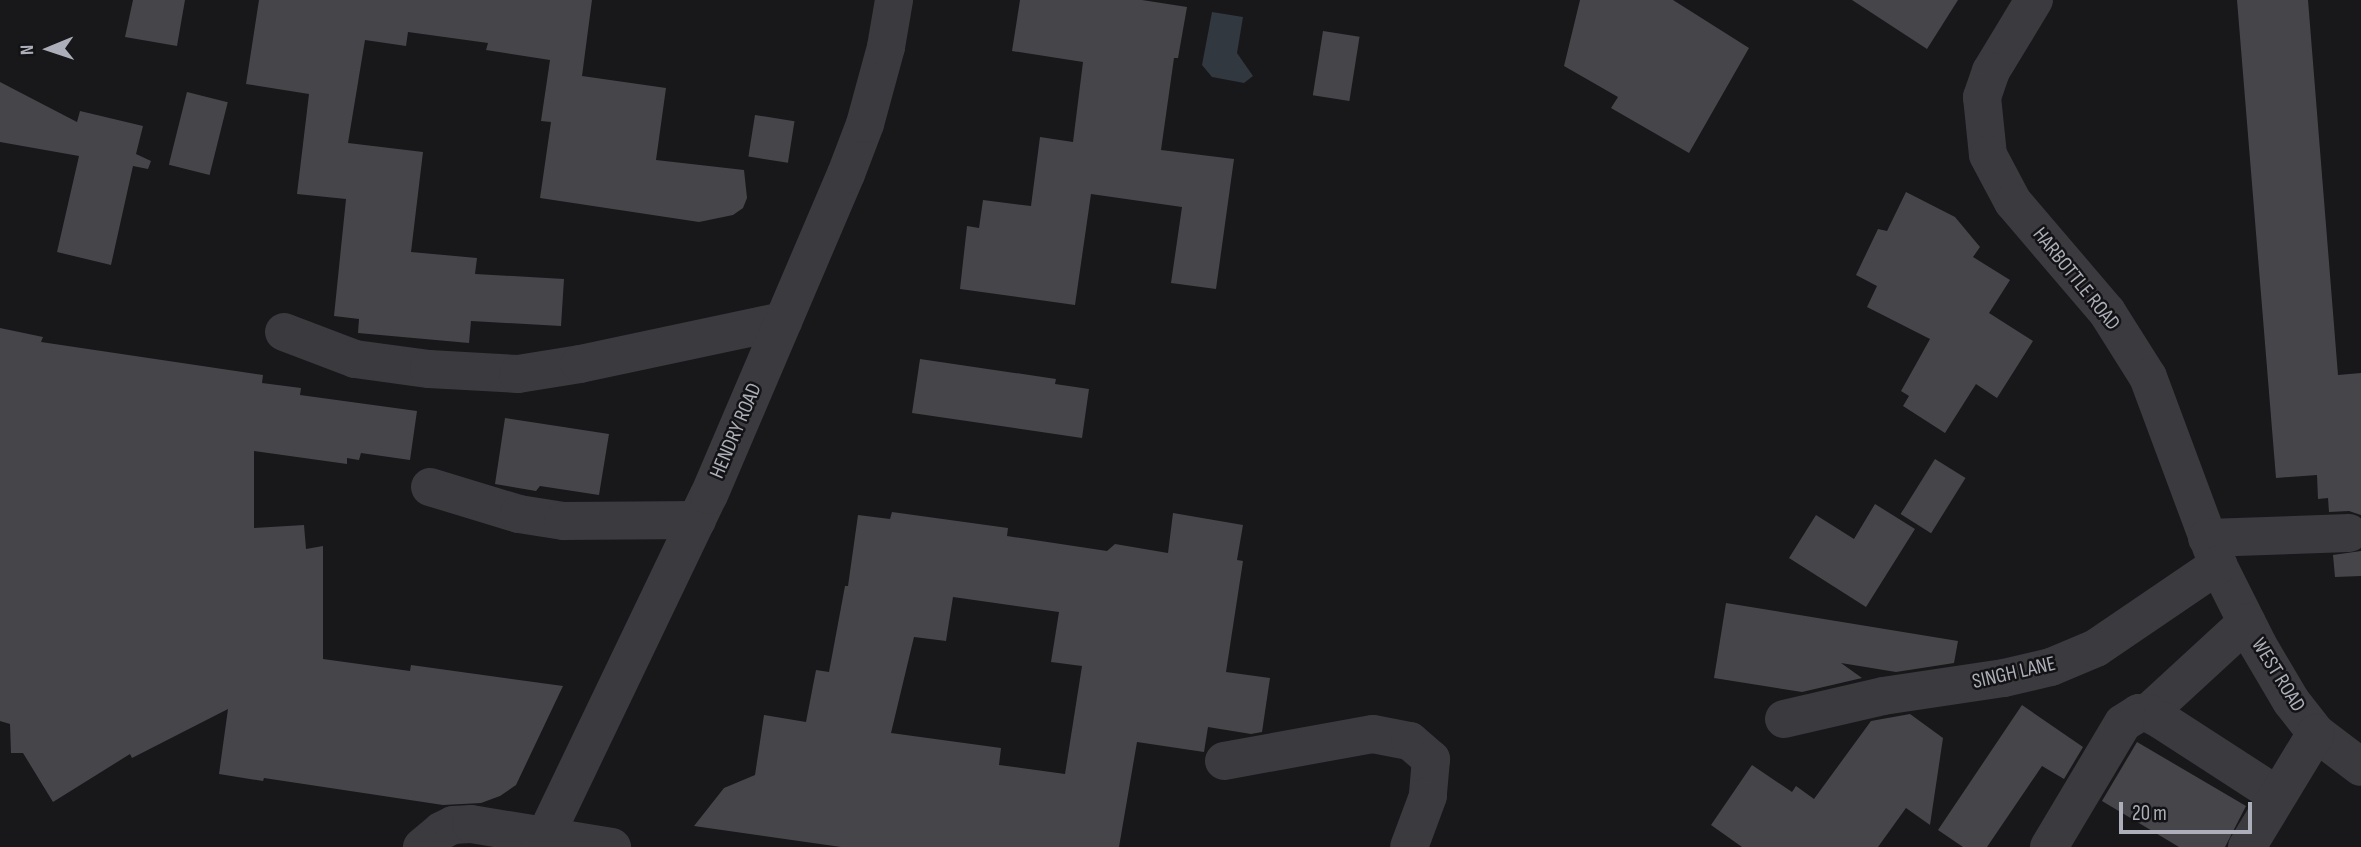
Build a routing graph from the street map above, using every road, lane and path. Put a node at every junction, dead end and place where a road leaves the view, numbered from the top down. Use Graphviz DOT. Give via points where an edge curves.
graph roads {
  1 [pos="894,0"];
  2 [pos="2034,0"];
  3 [pos="783,321"];
  4 [pos="284,332"];
  5 [pos="430,487"];
  6 [pos="696,520"];
  7 [pos="2349,533"];
  8 [pos="2213,551"];
  9 [pos="2246,622"];
  10 [pos="2148,713"];
  11 [pos="1784,719"];
  12 [pos="2316,733"];
  13 [pos="1224,761"];
  14 [pos="2361,767"];
  15 [pos="2277,795"];
  16 [pos="543,841"];
  17 [pos="422,847"];
  18 [pos="612,847"];
  19 [pos="1409,847"];
  20 [pos="2049,847"];
  21 [pos="2247,847"];
  1 -- 3 [label="street, HENDRY ROAD" via="865,124"];
  2 -- 8 [label="street, HARBOTTLE ROAD" via="1991,71 1982,97 1987,155 2013,201 2107,312 2148,377"];
  3 -- 4 [label="street" via="517,374 355,359"];
  3 -- 6 [label="street, HENDRY ROAD"];
  5 -- 6 [label="street" via="520,514 563,520"];
  6 -- 16 [label="street, HENDRY ROAD"];
  7 -- 8 [label="street"];
  8 -- 9 [label="street, WEST ROAD"];
  8 -- 11 [label="street, SINGH LANE" via="2096,648 2050,667 1883,696"];
  9 -- 10 [label="street"];
  9 -- 12 [label="street, WEST ROAD" via="2291,701"];
  10 -- 15 [label="street"];
  10 -- 20 [label="street" via="2123,723"];
  12 -- 14 [label="street, WEST ROAD"];
  12 -- 15 [label="street"];
  13 -- 19 [label="street" via="1373,734 1410,741 1431,759 1428,796"];
  15 -- 21 [label="street"];
  16 -- 17 [label="street" via="471,824 453,825"];
  16 -- 18 [label="street"];
}
